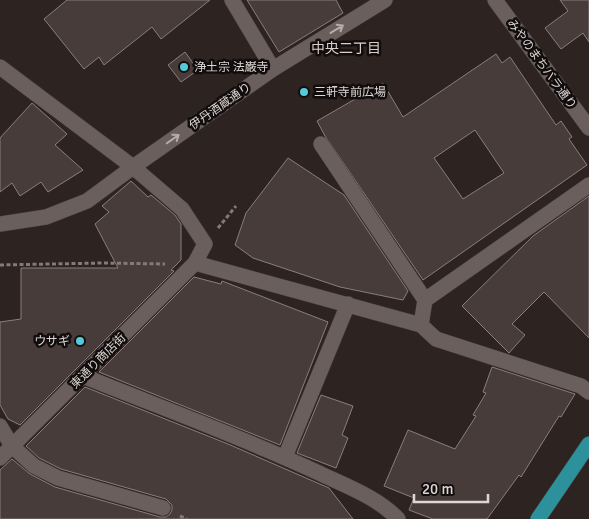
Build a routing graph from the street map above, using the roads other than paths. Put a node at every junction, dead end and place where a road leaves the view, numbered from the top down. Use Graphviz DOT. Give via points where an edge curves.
graph roads {
  1 [pos="232,0"];
  2 [pos="385,0"];
  3 [pos="495,0"];
  4 [pos="0,67"];
  5 [pos="273,68"];
  6 [pos="589,128"];
  7 [pos="321,144"];
  8 [pos="133,167"];
  9 [pos="589,185"];
  10 [pos="0,224"];
  11 [pos="195,263"];
  12 [pos="425,300"];
  13 [pos="348,304"];
  14 [pos="421,325"];
  15 [pos="83,376"];
  16 [pos="589,392"];
  17 [pos="0,426"];
  18 [pos="589,444"];
  19 [pos="12,446"];
  20 [pos="285,457"];
  21 [pos="0,458"];
  22 [pos="163,508"];
  23 [pos="398,519"];
  24 [pos="538,519"];
  1 -- 5 [label="street"];
  5 -- 2 [label="street, 伊丹酒蔵通り, one-way"];
  3 -- 6 [label="street, みやのまちバラ通り"];
  4 -- 8 [label="street"];
  8 -- 5 [label="street, 伊丹酒蔵通り, one-way"];
  7 -- 12 [label="street"];
  8 -- 10 [label="street, 伊丹酒蔵通り" via="86,201 46,217"];
  8 -- 11 [label="street" via="182,209 205,244"];
  9 -- 12 [label="street"];
  11 -- 13 [label="street"];
  11 -- 15 [label="street, 東通り商店街"];
  12 -- 14 [label="street"];
  13 -- 14 [label="street"];
  13 -- 20 [label="street"];
  14 -- 16 [label="street" via="436,339 581,386"];
  15 -- 19 [label="street, 東通り商店街"];
  15 -- 20 [label="street"];
  17 -- 19 [label="street"];
  18 -- 24 [label="main road"];
  19 -- 21 [label="street, 東通り商店街"];
  19 -- 22 [label="street" via="34,466 58,478"];
  20 -- 23 [label="street" via="363,493"];
}
